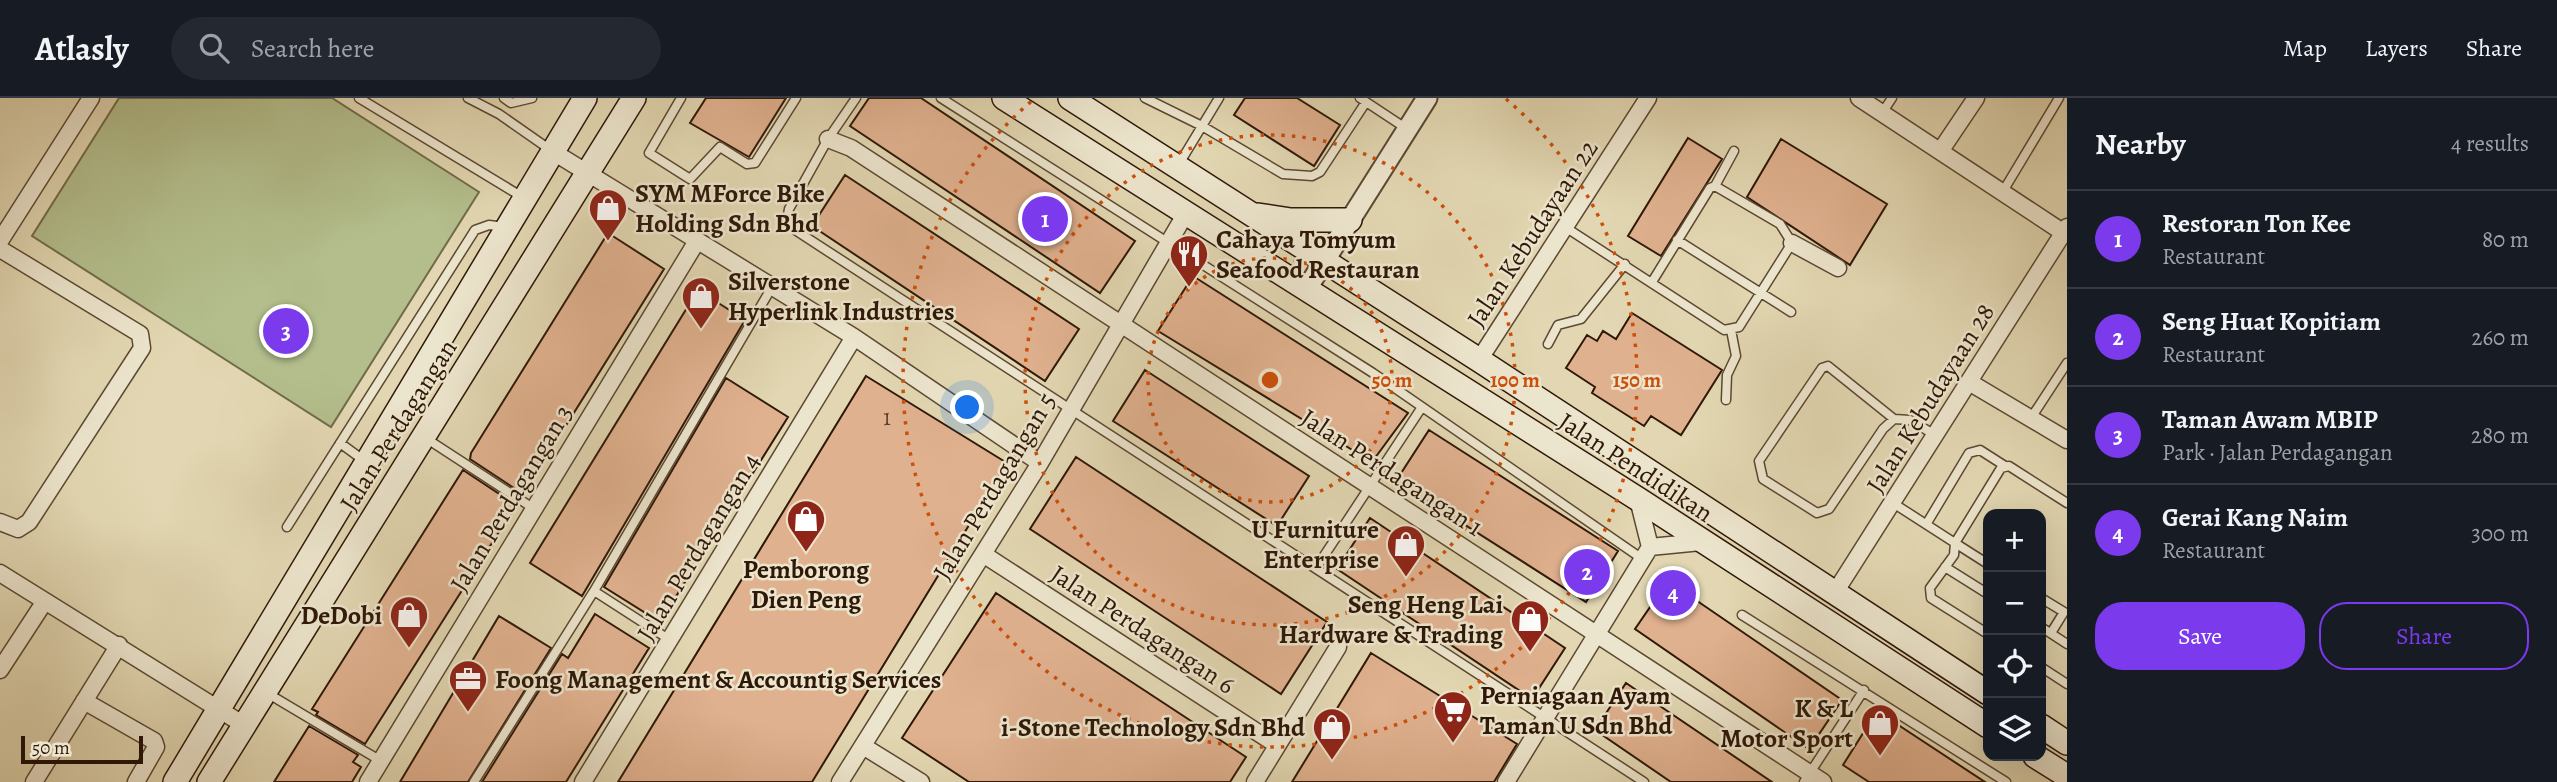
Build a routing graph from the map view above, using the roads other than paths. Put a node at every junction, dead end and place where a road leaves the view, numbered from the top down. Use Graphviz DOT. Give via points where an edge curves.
graph roads {
  1 [pos="91,98"];
  2 [pos="359,98"];
  3 [pos="468,98"];
  4 [pos="504,98"];
  5 [pos="532,98"];
  6 [pos="585,98"];
  7 [pos="634,98"];
  8 [pos="681,98"];
  9 [pos="796,98"];
  10 [pos="856,98"];
  11 [pos="941,98"];
  12 [pos="1004,98"];
  13 [pos="1070,98"];
  14 [pos="1145,98"];
  15 [pos="1219,98"];
  16 [pos="1427,98"];
  17 [pos="1648,98"];
  18 [pos="1859,98"];
  19 [pos="1892,98"];
  20 [pos="1976,98"];
  21 [pos="2059,98"];
  22 [pos="1363,100"];
  23 [pos="1882,113"];
  24 [pos="1202,126"];
  25 [pos="1407,129"];
  26 [pos="828,139"];
  27 [pos="1941,150"];
  28 [pos="1734,151"];
  29 [pos="555,153"];
  30 [pos="1178,167"];
  31 [pos="590,173"];
  32 [pos="1715,186"];
  33 [pos="2003,193"];
  34 [pos="527,199"];
  35 [pos="1186,213"];
  36 [pos="1251,214"];
  37 [pos="1350,220"];
  38 [pos="1565,227"];
  39 [pos="509,228"];
  40 [pos="2066,230"];
  41 [pos="1677,240"];
  42 [pos="0,241"];
  43 [pos="697,241"];
  44 [pos="1169,243"];
  45 [pos="1792,243"];
  46 [pos="0,249"];
  47 [pos="1323,263"];
  48 [pos="1625,264"];
  49 [pos="1838,268"];
  50 [pos="1652,282"];
  51 [pos="772,287"];
  52 [pos="1306,290"];
  53 [pos="1760,293"];
  54 [pos="1791,312"];
  55 [pos="1121,324"];
  56 [pos="1731,330"];
  57 [pos="855,337"];
  58 [pos="1548,344"];
  59 [pos="1479,360"];
  60 [pos="2067,363"];
  61 [pos="1969,382"];
  62 [pos="1726,400"];
  63 [pos="1422,407"];
  64 [pos="1070,408"];
  65 [pos="2031,418"];
  66 [pos="1894,419"];
  67 [pos="1936,436"];
  68 [pos="424,437"];
  69 [pos="2067,440"];
  70 [pos="340,443"];
  71 [pos="368,463"];
  72 [pos="1040,463"];
  73 [pos="2005,466"];
  74 [pos="1370,487"];
  75 [pos="1638,499"];
  76 [pos="1894,503"];
  77 [pos="2067,503"];
  78 [pos="533,508"];
  79 [pos="0,522"];
  80 [pos="1927,523"];
  81 [pos="287,527"];
  82 [pos="1701,542"];
  83 [pos="1955,543"];
  84 [pos="1646,553"];
  85 [pos="983,554"];
  86 [pos="1983,561"];
  87 [pos="1945,567"];
  88 [pos="1316,568"];
  89 [pos="0,573"];
  90 [pos="594,591"];
  91 [pos="1983,591"];
  92 [pos="1833,594"];
  93 [pos="45,601"];
  94 [pos="2046,601"];
  95 [pos="1742,615"];
  96 [pos="2046,630"];
  97 [pos="1983,631"];
  98 [pos="2050,633"];
  99 [pos="1597,635"];
  100 [pos="670,640"];
  101 [pos="2067,644"];
  102 [pos="118,645"];
  103 [pos="1338,647"];
  104 [pos="0,670"];
  105 [pos="2046,670"];
  106 [pos="2067,684"];
  107 [pos="1864,690"];
  108 [pos="1983,690"];
  109 [pos="265,691"];
  110 [pos="84,701"];
  111 [pos="220,709"];
  112 [pos="1544,719"];
  113 [pos="1983,723"];
  114 [pos="244,725"];
  115 [pos="2046,729"];
  116 [pos="2067,743"];
  117 [pos="1277,745"];
  118 [pos="863,746"];
  119 [pos="381,761"];
  120 [pos="2043,761"];
  121 [pos="2067,776"];
  122 [pos="1812,779"];
  123 [pos="34,782"];
  124 [pos="136,782"];
  125 [pos="175,782"];
  126 [pos="209,782"];
  127 [pos="368,782"];
  128 [pos="474,782"];
  129 [pos="583,782"];
  130 [pos="840,782"];
  131 [pos="921,782"];
  132 [pos="1255,782"];
  133 [pos="1506,782"];
  134 [pos="1644,782"];
  135 [pos="2006,782"];
  1 -- 42 [label="street"];
  2 -- 34 [label="lane"];
  3 -- 29 [label="lane"];
  4 -- 5 [label="lane" via="512,103"];
  6 -- 29 [label="main road, Jalan Perdagangan"];
  7 -- 31 [label="main road, Jalan Perdagangan"];
  8 -- 9 [label="lane" via="649,153 691,179 720,147 747,164 755,163"];
  10 -- 26 [label="lane"];
  11 -- 44 [label="lane"];
  12 -- 35 [label="main road, Jalan Pendidikan"];
  13 -- 30 [label="main road, Jalan Pendidikan"];
  14 -- 24 [label="lane"];
  15 -- 24 [label="lane"];
  16 -- 25 [label="street"];
  17 -- 38 [label="street, Jalan Kebudayaan 22"];
  18 -- 23 [label="street"];
  19 -- 23 [label="lane"];
  20 -- 27 [label="street"];
  21 -- 33 [label="lane"];
  22 -- 24 [label="lane" via="1320,172 1311,176 1283,174"];
  22 -- 25 [label="lane"];
  23 -- 27 [label="street"];
  24 -- 30 [label="lane"];
  25 -- 37 [label="street"];
  26 -- 55 [label="street, Jalan Perdagangan 1" via="850,148"];
  26 -- 64 [label="lane" via="789,209 787,222"];
  27 -- 33 [label="street"];
  28 -- 32 [label="lane"];
  29 -- 31 [label="street"];
  29 -- 34 [label="main road, Jalan Perdagangan"];
  30 -- 36 [label="main road, Jalan Pendidikan"];
  31 -- 43 [label="street"];
  31 -- 68 [label="main road, Jalan Perdagangan"];
  32 -- 41 [label="lane"];
  32 -- 45 [label="lane" via="1780,224"];
  33 -- 40 [label="street"];
  34 -- 39 [label="main road, Jalan Perdagangan"];
  35 -- 44 [label="street, Jalan Perdagangan 5"];
  35 -- 52 [label="main road, Jalan Pendidikan"];
  36 -- 37 [label="main road" via="1291,220"];
  36 -- 47 [label="main road, Jalan Pendidikan"];
  37 -- 47 [label="street"];
  38 -- 48 [label="lane"];
  38 -- 59 [label="street, Jalan Kebudayaan 22"];
  39 -- 70 [label="lane" via="489,225 475,230"];
  39 -- 71 [label="main road, Jalan Perdagangan"];
  40 -- 61 [label="street, Jalan Kebudayaan 28"];
  41 -- 50 [label="lane"];
  41 -- 53 [label="lane"];
  43 -- 51 [label="street"];
  43 -- 78 [label="street, Jalan Perdagangan 3"];
  44 -- 55 [label="street, Jalan Perdagangan 5"];
  44 -- 63 [label="lane"];
  45 -- 49 [label="street"];
  45 -- 53 [label="lane"];
  46 -- 79 [label="street" via="140,334 142,348 29,522 19,529"];
  47 -- 52 [label="street"];
  47 -- 59 [label="main road, Jalan Pendidikan"];
  48 -- 50 [label="lane"];
  48 -- 58 [label="lane" via="1581,319 1558,325"];
  50 -- 56 [label="lane" via="1724,330"];
  51 -- 57 [label="street"];
  51 -- 90 [label="lane"];
  52 -- 75 [label="main road, Jalan Pendidikan"];
  53 -- 54 [label="lane"];
  53 -- 56 [label="lane" via="1739,327"];
  55 -- 64 [label="street, Jalan Perdagangan 5"];
  55 -- 74 [label="street, Jalan Perdagangan 1"];
  56 -- 62 [label="lane" via="1736,356 1727,375"];
  57 -- 72 [label="street"];
  57 -- 100 [label="street, Jalan Perdagangan 4"];
  59 -- 92 [label="main road, Jalan Pendidikan"];
  60 -- 65 [label="lane"];
  61 -- 65 [label="street"];
  61 -- 67 [label="street, Jalan Kebudayaan 28"];
  63 -- 74 [label="lane"];
  63 -- 84 [label="lane"];
  64 -- 72 [label="street, Jalan Perdagangan 5"];
  64 -- 88 [label="lane"];
  65 -- 69 [label="street"];
  66 -- 66 [label="lane" via="1829,509 1817,513 1759,472 1759,461 1822,368 1828,366"];
  66 -- 67 [label="lane" via="1909,420"];
  67 -- 76 [label="street, Jalan Kebudayaan 28"];
  68 -- 78 [label="lane"];
  68 -- 109 [label="main road, Jalan Perdagangan"];
  70 -- 71 [label="lane"];
  70 -- 81 [label="lane"];
  71 -- 111 [label="main road, Jalan Perdagangan"];
  72 -- 85 [label="street, Jalan Perdagangan 5"];
  73 -- 77 [label="lane"];
  73 -- 80 [label="lane" via="1980,450 1969,453"];
  73 -- 83 [label="lane"];
  74 -- 88 [label="lane"];
  74 -- 99 [label="street, Jalan Perdagangan 1"];
  75 -- 82 [label="main road, Jalan Pendidikan"];
  75 -- 84 [label="street"];
  76 -- 80 [label="lane"];
  76 -- 92 [label="street, Jalan Kebudayaan 28"];
  78 -- 119 [label="street, Jalan Perdagangan 3"];
  80 -- 83 [label="lane"];
  82 -- 84 [label="street" via="1683,541"];
  82 -- 113 [label="main road, Jalan Pendidikan"];
  83 -- 86 [label="lane"];
  83 -- 87 [label="lane" via="1954,555"];
  84 -- 99 [label="street"];
  85 -- 117 [label="street, Jalan Perdagangan 6"];
  85 -- 118 [label="street, Jalan Perdagangan 5"];
  87 -- 91 [label="lane"];
  87 -- 97 [label="lane" via="1930,588 1931,598"];
  88 -- 112 [label="lane"];
  89 -- 93 [label="street"];
  90 -- 100 [label="lane"];
  90 -- 128 [label="lane"];
  92 -- 108 [label="main road, Jalan Pendidikan"];
  93 -- 102 [label="street"];
  93 -- 104 [label="street"];
  94 -- 98 [label="lane" via="2064,612"];
  95 -- 107 [label="lane"];
  96 -- 98 [label="lane"];
  98 -- 101 [label="lane"];
  99 -- 112 [label="street"];
  99 -- 122 [label="street, Jalan Perdagangan 1"];
  100 -- 129 [label="street, Jalan Perdagangan 4"];
  102 -- 110 [label="street"];
  102 -- 111 [label="street"];
  103 -- 117 [label="street"];
  105 -- 106 [label="lane"];
  107 -- 122 [label="lane"];
  107 -- 135 [label="lane"];
  109 -- 114 [label="main road, Jalan Perdagangan"];
  109 -- 119 [label="lane"];
  110 -- 123 [label="street"];
  110 -- 124 [label="street" via="154,741 153,755"];
  111 -- 114 [label="street"];
  111 -- 125 [label="main road, Jalan Perdagangan"];
  112 -- 133 [label="street"];
  112 -- 134 [label="lane"];
  114 -- 126 [label="main road, Jalan Perdagangan"];
  115 -- 116 [label="main road"];
  117 -- 132 [label="street"];
  118 -- 130 [label="street, Jalan Perdagangan 5"];
  118 -- 131 [label="street"];
  119 -- 127 [label="street, Jalan Perdagangan 3"];
  120 -- 121 [label="main road"];
}
